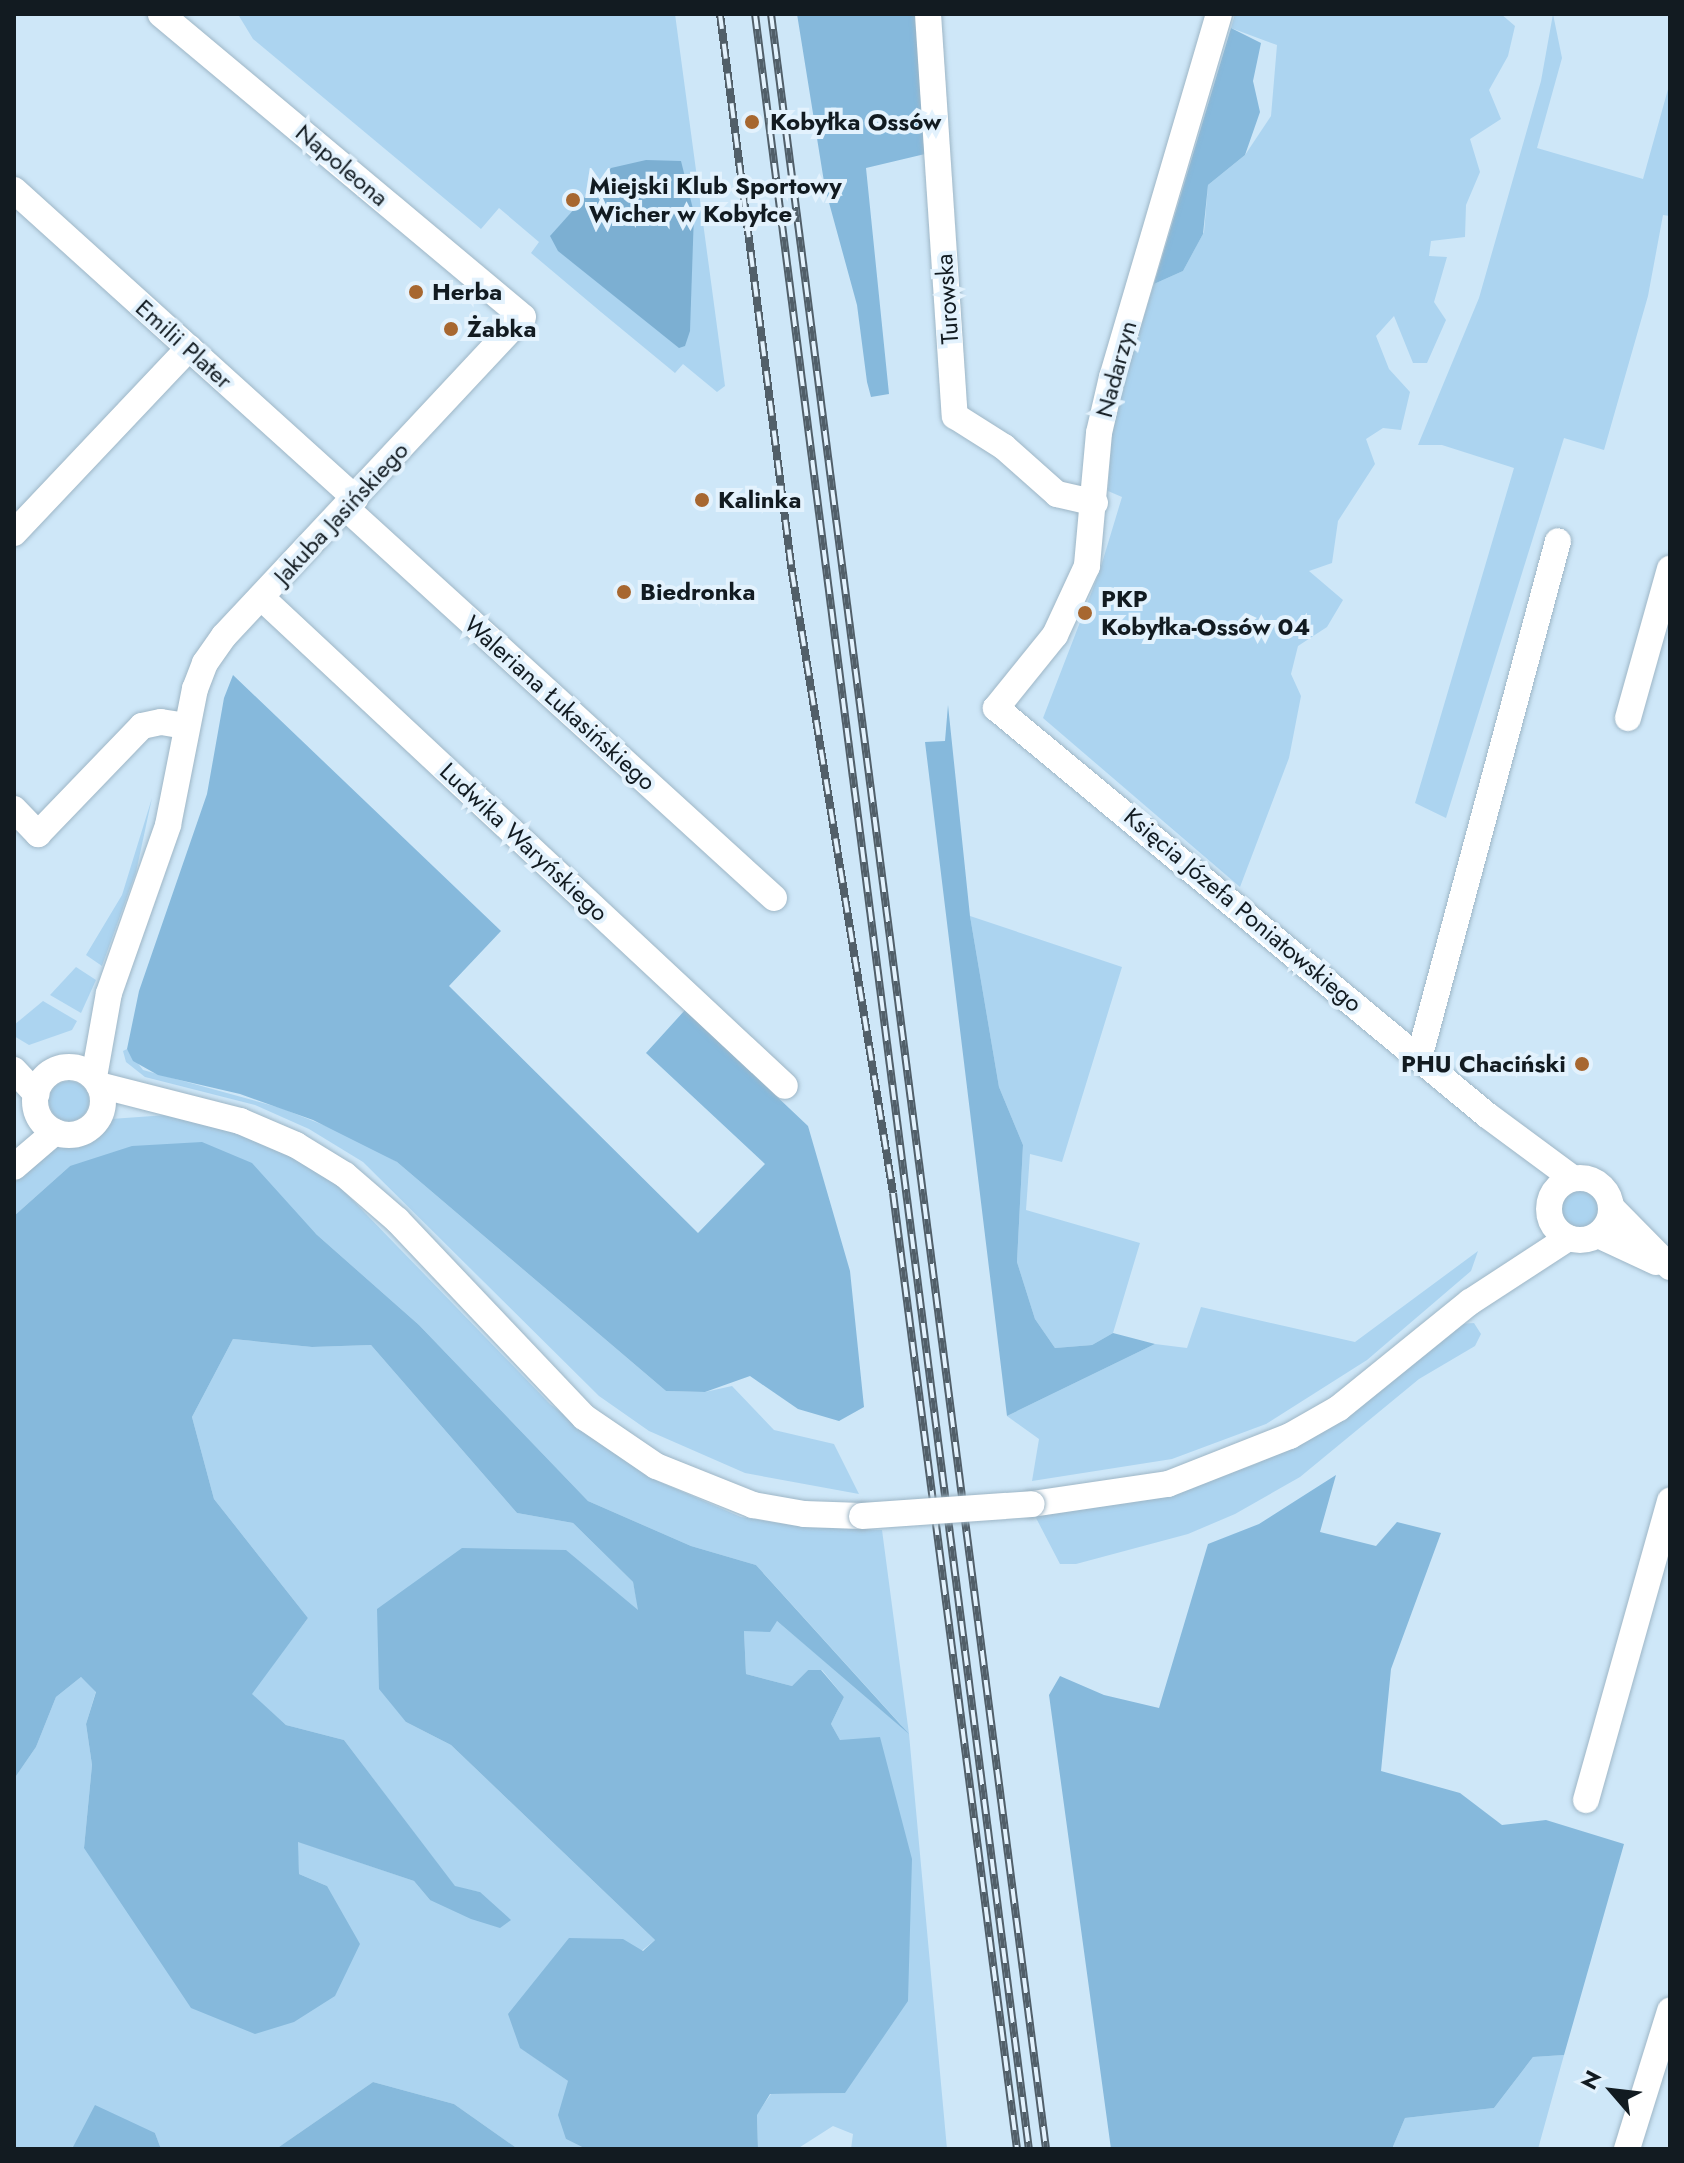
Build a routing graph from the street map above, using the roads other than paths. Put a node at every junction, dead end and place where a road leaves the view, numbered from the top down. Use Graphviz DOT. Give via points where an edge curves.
graph roads {
  1 [pos="161,14"];
  2 [pos="928,14"];
  3 [pos="1219,14"];
  4 [pos="16,197"];
  5 [pos="523,317"];
  6 [pos="189,348"];
  7 [pos="350,503"];
  8 [pos="1095,503"];
  9 [pos="14,533"];
  10 [pos="1558,541"];
  11 [pos="1670,569"];
  12 [pos="262,598"];
  13 [pos="996,708"];
  14 [pos="1628,718"];
  15 [pos="187,726"];
  16 [pos="14,809"];
  17 [pos="774,898"];
  18 [pos="109,993"];
  19 [pos="1419,1058"];
  20 [pos="69,1067"];
  21 [pos="14,1070"];
  22 [pos="96,1081"];
  23 [pos="785,1086"];
  24 [pos="36,1103"];
  25 [pos="172,1105"];
  26 [pos="101,1112"];
  27 [pos="1487,1115"];
  28 [pos="55,1132"];
  29 [pos="14,1146"];
  30 [pos="14,1167"];
  31 [pos="1572,1178"];
  32 [pos="1550,1207"];
  33 [pos="1611,1207"];
  34 [pos="1598,1235"];
  35 [pos="1568,1238"];
  36 [pos="1670,1268"];
  37 [pos="1470,1302"];
  38 [pos="1670,1501"];
  39 [pos="1586,1800"];
  40 [pos="1670,2011"];
  41 [pos="1627,2149"];
  1 -- 5 [label="street, Napoleona"];
  2 -- 8 [label="street, Turowska" via="955,416 1004,447 1057,494"];
  3 -- 8 [label="street, Nadarzyn" via="1112,377 1099,433"];
  4 -- 6 [label="street, Emilii Plater"];
  5 -- 7 [label="street, Jakuba Jasińskiego"];
  6 -- 7 [label="street, Emilii Plater"];
  6 -- 9 [label="street"];
  7 -- 12 [label="street, Jakuba Jasińskiego"];
  7 -- 17 [label="street, Waleriana Łukasińskiego"];
  8 -- 13 [label="street, Nadarzyn" via="1087,566 1072,605 1055,635"];
  10 -- 19 [label="street"];
  11 -- 14 [label="street"];
  12 -- 15 [label="street, Jakuba Jasińskiego" via="205,663"];
  12 -- 23 [label="street, Ludwika Waryńskiego"];
  13 -- 19 [label="street, Księcia Józefa Poniatowskiego"];
  15 -- 16 [label="street" via="142,726 38,834"];
  15 -- 18 [label="street, Jakuba Jasińskiego" via="168,825"];
  18 -- 20 [label="street, Jakuba Jasińskiego"];
  18 -- 22 [label="street, Jakuba Jasińskiego"];
  19 -- 27 [label="street, Księcia Józefa Poniatowskiego"];
  20 -- 22 [label="street"];
  20 -- 24 [label="street" via="51,1072"];
  21 -- 24 [label="street"];
  22 -- 25 [label="street"];
  22 -- 26 [label="street"];
  24 -- 28 [label="street"];
  24 -- 29 [label="street"];
  25 -- 26 [label="street"];
  25 -- 37 [label="street, bridge" via="269,1133 345,1175 397,1220 584,1417 632,1452 728,1498 804,1514 862,1516 1032,1504 1168,1484 1249,1455 1339,1408"];
  26 -- 28 [label="street" via="82,1132"];
  27 -- 31 [label="street, Księcia Józefa Poniatowskiego"];
  27 -- 32 [label="street, Księcia Józefa Poniatowskiego"];
  28 -- 30 [label="street"];
  31 -- 32 [label="street"];
  31 -- 33 [label="street" via="1602,1186"];
  32 -- 35 [label="street"];
  32 -- 37 [label="street"];
  33 -- 34 [label="street"];
  33 -- 36 [label="street"];
  34 -- 35 [label="street"];
  34 -- 36 [label="street"];
  35 -- 37 [label="street"];
  38 -- 39 [label="street"];
  40 -- 41 [label="street"];
}
